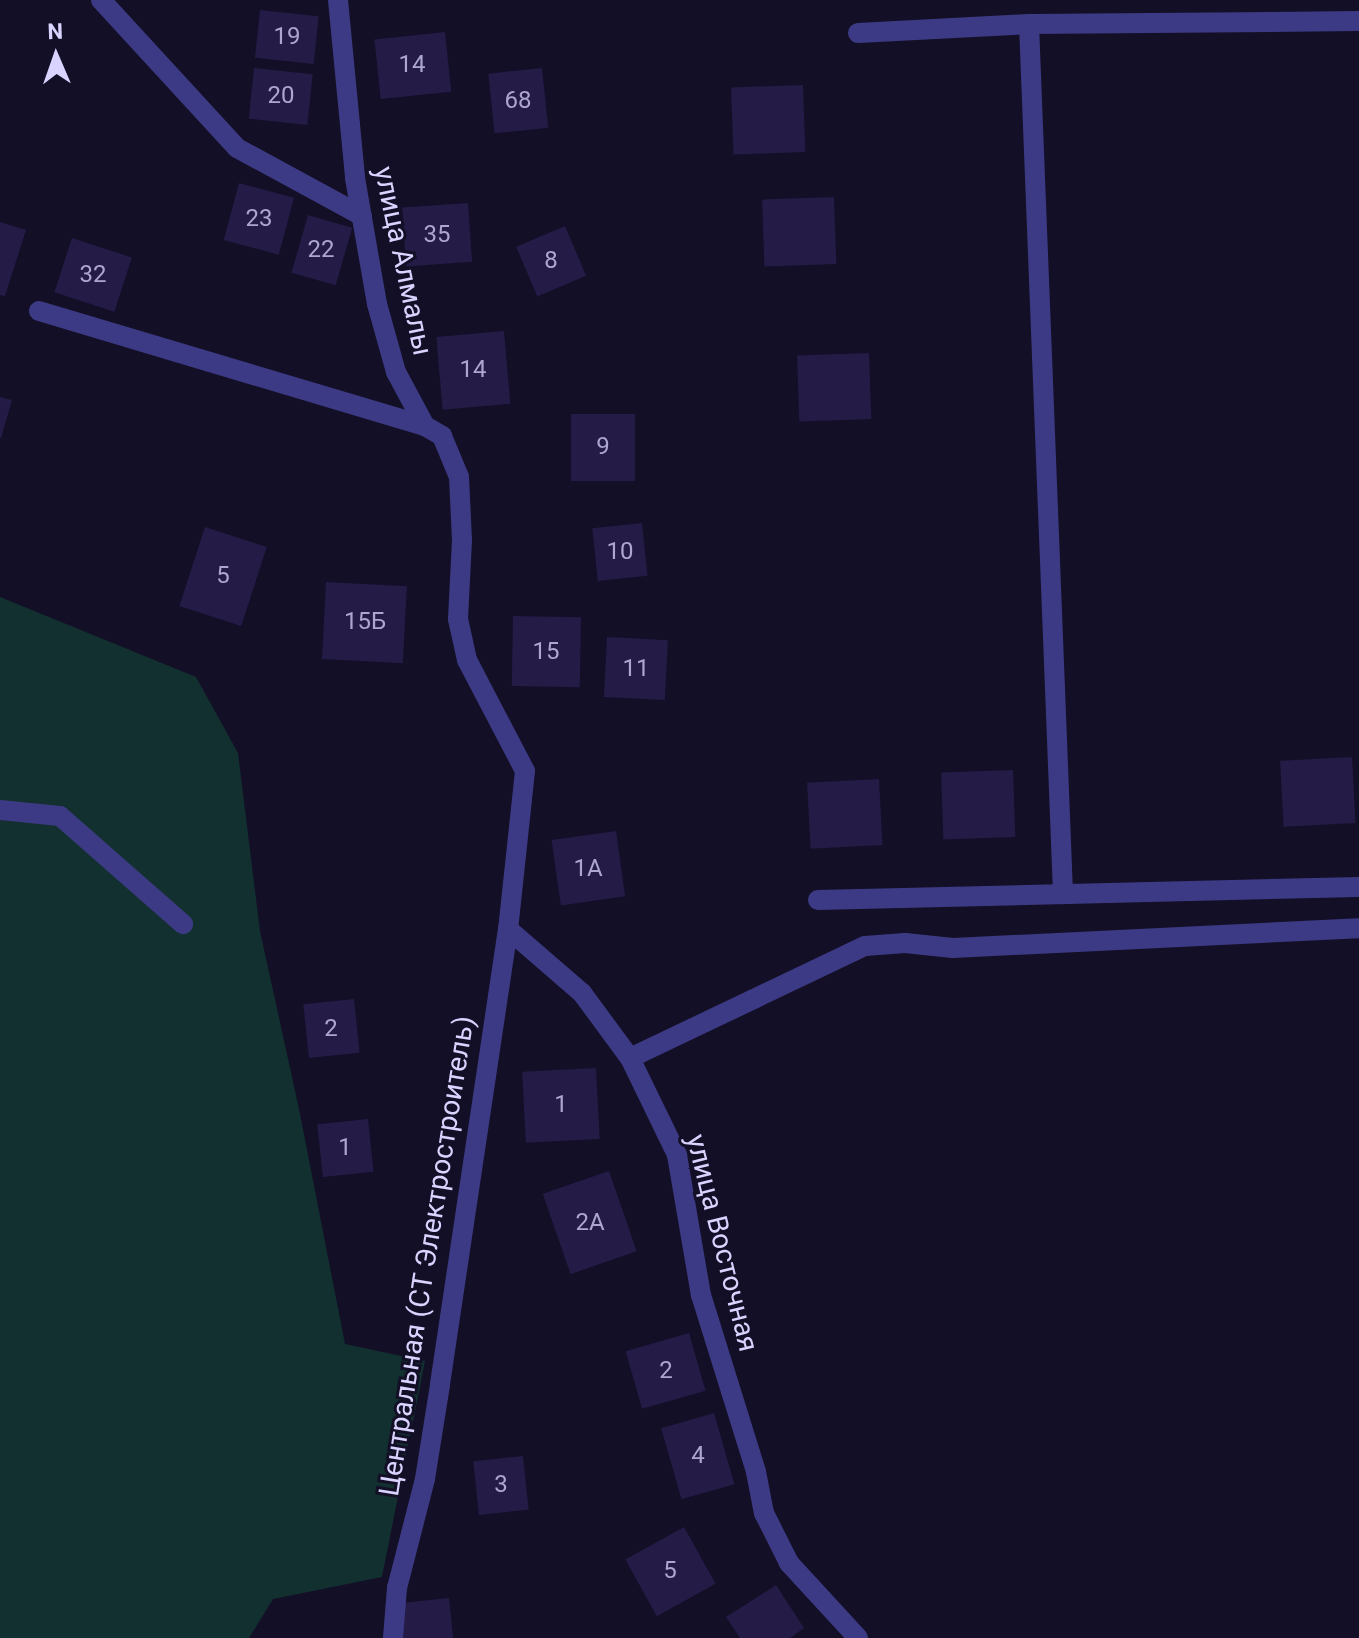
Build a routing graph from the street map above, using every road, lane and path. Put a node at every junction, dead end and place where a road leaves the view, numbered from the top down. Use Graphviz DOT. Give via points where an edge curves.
graph roads {
  1 [pos="101,0"];
  2 [pos="338,0"];
  3 [pos="1359,21"];
  4 [pos="1029,24"];
  5 [pos="858,33"];
  6 [pos="362,216"];
  7 [pos="39,311"];
  8 [pos="425,426"];
  9 [pos="0,810"];
  10 [pos="1359,887"];
  11 [pos="1063,894"];
  12 [pos="818,900"];
  13 [pos="183,924"];
  14 [pos="1359,928"];
  15 [pos="508,929"];
  16 [pos="630,1058"];
  17 [pos="393,1638"];
  18 [pos="858,1638"];
  1 -- 6 [label="street" via="237,148"];
  2 -- 6 [label="street, улица Алмалы"];
  3 -- 4 [label="street"];
  4 -- 5 [label="street"];
  4 -- 11 [label="street"];
  6 -- 8 [label="street, улица Алмалы" via="377,304 396,372"];
  7 -- 8 [label="street"];
  8 -- 15 [label="street, улица Алмалы" via="442,436 459,477 458,619 467,660 525,771"];
  9 -- 13 [label="street" via="60,816"];
  10 -- 11 [label="street"];
  11 -- 12 [label="street"];
  14 -- 16 [label="street" via="953,948 865,946"];
  15 -- 16 [label="street, улица Восточная" via="582,993"];
  15 -- 17 [label="street, Центральная (СТ Электростроитель)" via="425,1479 397,1588"];
  16 -- 18 [label="street, улица Восточная" via="677,1155 701,1295 764,1513 789,1563"];
}
